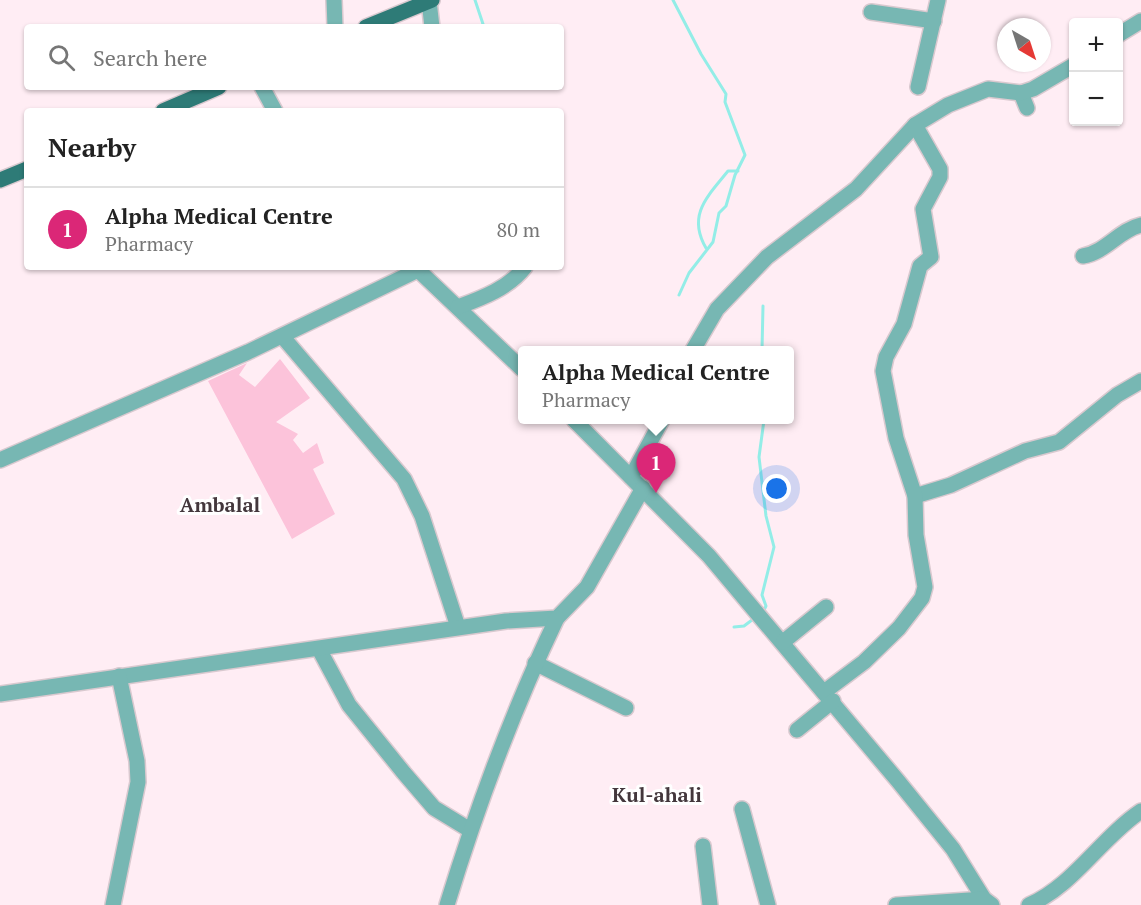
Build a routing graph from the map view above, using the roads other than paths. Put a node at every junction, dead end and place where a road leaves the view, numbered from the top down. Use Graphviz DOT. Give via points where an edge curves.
graph roads {
  1 [pos="334,0"];
  2 [pos="938,0"];
  3 [pos="430,1"];
  4 [pos="871,12"];
  5 [pos="934,21"];
  6 [pos="1141,21"];
  7 [pos="335,24"];
  8 [pos="373,24"];
  9 [pos="432,24"];
  10 [pos="1123,32"];
  11 [pos="1069,68"];
  12 [pos="918,87"];
  13 [pos="212,90"];
  14 [pos="264,90"];
  15 [pos="1021,93"];
  16 [pos="170,108"];
  17 [pos="273,108"];
  18 [pos="1027,108"];
  19 [pos="915,125"];
  20 [pos="24,170"];
  21 [pos="0,180"];
  22 [pos="1141,225"];
  23 [pos="1083,256"];
  24 [pos="415,270"];
  25 [pos="418,270"];
  26 [pos="522,270"];
  27 [pos="458,307"];
  28 [pos="282,336"];
  29 [pos="696,346"];
  30 [pos="518,365"];
  31 [pos="1141,381"];
  32 [pos="578,424"];
  33 [pos="660,424"];
  34 [pos="0,460"];
  35 [pos="631,477"];
  36 [pos="643,488"];
  37 [pos="915,496"];
  38 [pos="826,607"];
  39 [pos="557,618"];
  40 [pos="458,627"];
  41 [pos="783,642"];
  42 [pos="319,649"];
  43 [pos="535,663"];
  44 [pos="119,676"];
  45 [pos="0,694"];
  46 [pos="829,696"];
  47 [pos="626,708"];
  48 [pos="797,730"];
  49 [pos="742,809"];
  50 [pos="1141,811"];
  51 [pos="470,830"];
  52 [pos="703,846"];
  53 [pos="988,902"];
  54 [pos="1036,904"];
  55 [pos="113,905"];
  56 [pos="447,905"];
  57 [pos="710,905"];
  58 [pos="768,905"];
  59 [pos="896,905"];
  1 -- 7 [label="street"];
  2 -- 5 [label="street"];
  3 -- 8 [label="main road"];
  3 -- 9 [label="street"];
  4 -- 5 [label="street"];
  5 -- 12 [label="street"];
  6 -- 10 [label="street"];
  11 -- 15 [label="street"];
  13 -- 16 [label="main road"];
  14 -- 17 [label="street"];
  15 -- 18 [label="street"];
  15 -- 19 [label="street" via="988,89 948,105"];
  19 -- 29 [label="street" via="856,189 767,257 717,309"];
  19 -- 37 [label="street" via="940,169 940,177 923,209 931,257 920,266 904,324 883,370 896,438"];
  20 -- 21 [label="main road"];
  22 -- 23 [label="street" via="1127,230 1096,253"];
  24 -- 28 [label="street"];
  25 -- 27 [label="street"];
  26 -- 27 [label="street" via="488,296"];
  27 -- 30 [label="street"];
  28 -- 34 [label="street"];
  28 -- 40 [label="street" via="404,479 422,516"];
  31 -- 37 [label="street" via="1117,395 1059,442 1025,451 951,485"];
  32 -- 35 [label="street"];
  33 -- 35 [label="street"];
  35 -- 36 [label="street"];
  36 -- 39 [label="street" via="587,587"];
  36 -- 41 [label="street" via="687,531"];
  37 -- 46 [label="street" via="916,536 925,587 921,598 899,628"];
  38 -- 41 [label="street"];
  39 -- 40 [label="street"];
  39 -- 43 [label="street"];
  40 -- 42 [label="street"];
  41 -- 46 [label="street"];
  42 -- 44 [label="street"];
  42 -- 51 [label="street" via="350,705 410,781 434,808"];
  43 -- 47 [label="street"];
  43 -- 51 [label="street"];
  44 -- 45 [label="street"];
  44 -- 55 [label="street" via="138,782"];
  46 -- 48 [label="street"];
  46 -- 53 [label="street" via="953,849"];
  49 -- 58 [label="street"];
  50 -- 54 [label="street"];
  51 -- 56 [label="street"];
  52 -- 57 [label="street"];
  53 -- 59 [label="street"];
}
